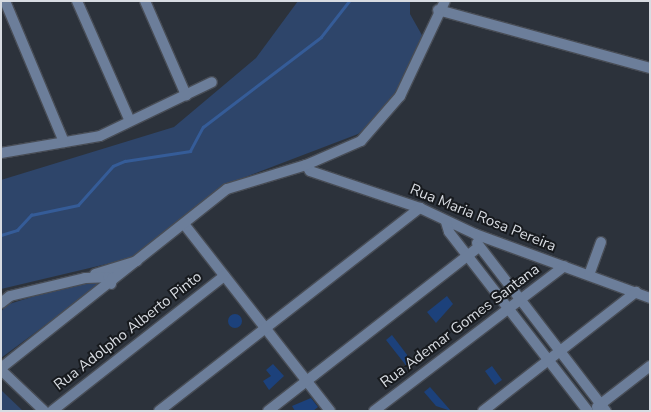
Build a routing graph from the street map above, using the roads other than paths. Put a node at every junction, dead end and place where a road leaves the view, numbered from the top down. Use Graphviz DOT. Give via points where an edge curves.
graph roads {
  1 [pos="5,1"];
  2 [pos="77,1"];
  3 [pos="145,1"];
  4 [pos="445,1"];
  5 [pos="438,10"];
  6 [pos="650,68"];
  7 [pos="212,82"];
  8 [pos="186,95"];
  9 [pos="130,121"];
  10 [pos="64,142"];
  11 [pos="1,153"];
  12 [pos="306,165"];
  13 [pos="420,208"];
  14 [pos="446,222"];
  15 [pos="184,224"];
  16 [pos="476,234"];
  17 [pos="601,242"];
  18 [pos="479,247"];
  19 [pos="468,256"];
  20 [pos="142,260"];
  21 [pos="564,266"];
  22 [pos="589,275"];
  23 [pos="224,276"];
  24 [pos="85,278"];
  25 [pos="111,284"];
  26 [pos="636,292"];
  27 [pos="650,298"];
  28 [pos="520,300"];
  29 [pos="1,303"];
  30 [pos="508,307"];
  31 [pos="265,329"];
  32 [pos="560,351"];
  33 [pos="549,360"];
  34 [pos="650,366"];
  35 [pos="1,369"];
  36 [pos="306,381"];
  37 [pos="603,407"];
  38 [pos="44,411"];
  39 [pos="52,411"];
  40 [pos="159,411"];
  41 [pos="268,411"];
  42 [pos="330,411"];
  43 [pos="374,411"];
  44 [pos="483,411"];
  45 [pos="590,411"];
  1 -- 10 [label="street"];
  2 -- 9 [label="street"];
  3 -- 8 [label="street"];
  4 -- 5 [label="street"];
  5 -- 6 [label="street"];
  5 -- 12 [label="street" via="400,96 383,120 351,148"];
  7 -- 8 [label="street"];
  8 -- 9 [label="street"];
  9 -- 10 [label="street" via="100,136"];
  10 -- 11 [label="street"];
  12 -- 13 [label="street, Rua Maria Rosa Pereira" via="310,171"];
  12 -- 15 [label="street" via="228,189"];
  13 -- 14 [label="street, Rua Maria Rosa Pereira"];
  13 -- 31 [label="street"];
  14 -- 16 [label="street, Rua Maria Rosa Pereira"];
  14 -- 19 [label="street"];
  15 -- 20 [label="street"];
  15 -- 23 [label="street"];
  16 -- 18 [label="street"];
  16 -- 21 [label="street, Rua Maria Rosa Pereira"];
  17 -- 22 [label="street"];
  18 -- 19 [label="street"];
  18 -- 28 [label="street"];
  19 -- 30 [label="street"];
  19 -- 36 [label="street"];
  20 -- 24 [label="street"];
  20 -- 25 [label="street"];
  21 -- 22 [label="street, Rua Maria Rosa Pereira"];
  21 -- 28 [label="street, Rua Ademar Gomes Santana"];
  22 -- 26 [label="street, Rua Maria Rosa Pereira"];
  23 -- 31 [label="street"];
  23 -- 39 [label="street, Rua Adolpho Alberto Pinto"];
  24 -- 25 [label="street" via="108,277"];
  24 -- 29 [label="street" via="10,296"];
  25 -- 35 [label="street"];
  26 -- 27 [label="street, Rua Maria Rosa Pereira"];
  26 -- 32 [label="street"];
  28 -- 30 [label="street, Rua Ademar Gomes Santana"];
  28 -- 32 [label="street"];
  30 -- 33 [label="street"];
  30 -- 43 [label="street, Rua Ademar Gomes Santana"];
  31 -- 36 [label="street"];
  31 -- 40 [label="street"];
  32 -- 33 [label="street"];
  32 -- 37 [label="street"];
  33 -- 44 [label="street"];
  33 -- 45 [label="street"];
  34 -- 37 [label="street"];
  35 -- 38 [label="street"];
  36 -- 41 [label="street"];
  36 -- 42 [label="street"];
  37 -- 45 [label="street"];
}
